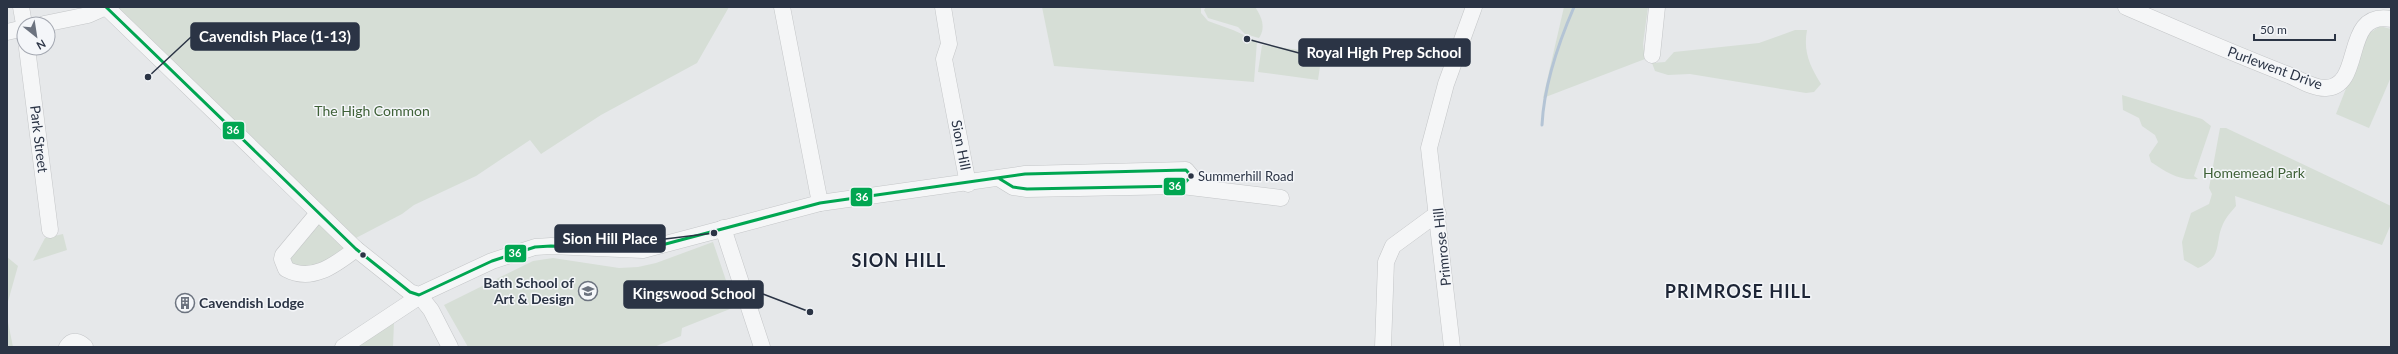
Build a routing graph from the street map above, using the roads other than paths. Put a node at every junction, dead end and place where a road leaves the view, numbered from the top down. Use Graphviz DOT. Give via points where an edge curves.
graph roads {
  1 [pos="106,7"];
  2 [pos="782,7"];
  3 [pos="943,7"];
  4 [pos="1474,7"];
  5 [pos="1657,7"];
  6 [pos="2126,7"];
  7 [pos="2391,19"];
  8 [pos="56,22"];
  9 [pos="1652,55"];
  10 [pos="28,56"];
  11 [pos="968,184"];
  12 [pos="1281,198"];
  13 [pos="820,203"];
  14 [pos="318,213"];
  15 [pos="1438,213"];
  16 [pos="723,228"];
  17 [pos="50,230"];
  18 [pos="356,249"];
  19 [pos="416,295"];
  20 [pos="67,347"];
  21 [pos="85,347"];
  22 [pos="343,347"];
  23 [pos="450,347"];
  24 [pos="762,347"];
  25 [pos="1383,347"];
  26 [pos="1452,347"];
  1 -- 8 [label="street" via="88,15"];
  1 -- 14 [label="street"];
  2 -- 13 [label="street"];
  3 -- 11 [label="street, Sion Hill" via="949,44 944,59"];
  4 -- 15 [label="street, Primrose Hill" via="1446,84 1429,148"];
  5 -- 9 [label="street"];
  6 -- 7 [label="street, Purlewent Drive" via="2255,62 2325,88 2338,85 2346,76 2360,31 2369,22 2381,17"];
  10 -- 17 [label="street, Park Street"];
  11 -- 12 [label="street" via="1025,174 1186,170 1191,176 1182,186"];
  11 -- 13 [label="street, Sion Hill"];
  13 -- 16 [label="street, Sion Hill"];
  14 -- 18 [label="street"];
  14 -- 18 [label="street" via="283,255 286,269 305,275 315,274 326,270"];
  15 -- 25 [label="street" via="1393,246 1386,262"];
  15 -- 26 [label="street, Primrose Hill"];
  16 -- 19 [label="street, Sion Hill" via="643,250 536,247 492,261"];
  16 -- 24 [label="street"];
  18 -- 19 [label="street"];
  19 -- 22 [label="street, Sion Hill" via="414,300"];
  19 -- 23 [label="street" via="431,310"];
  20 -- 21 [label="street" via="74,342 80,342"];
}
